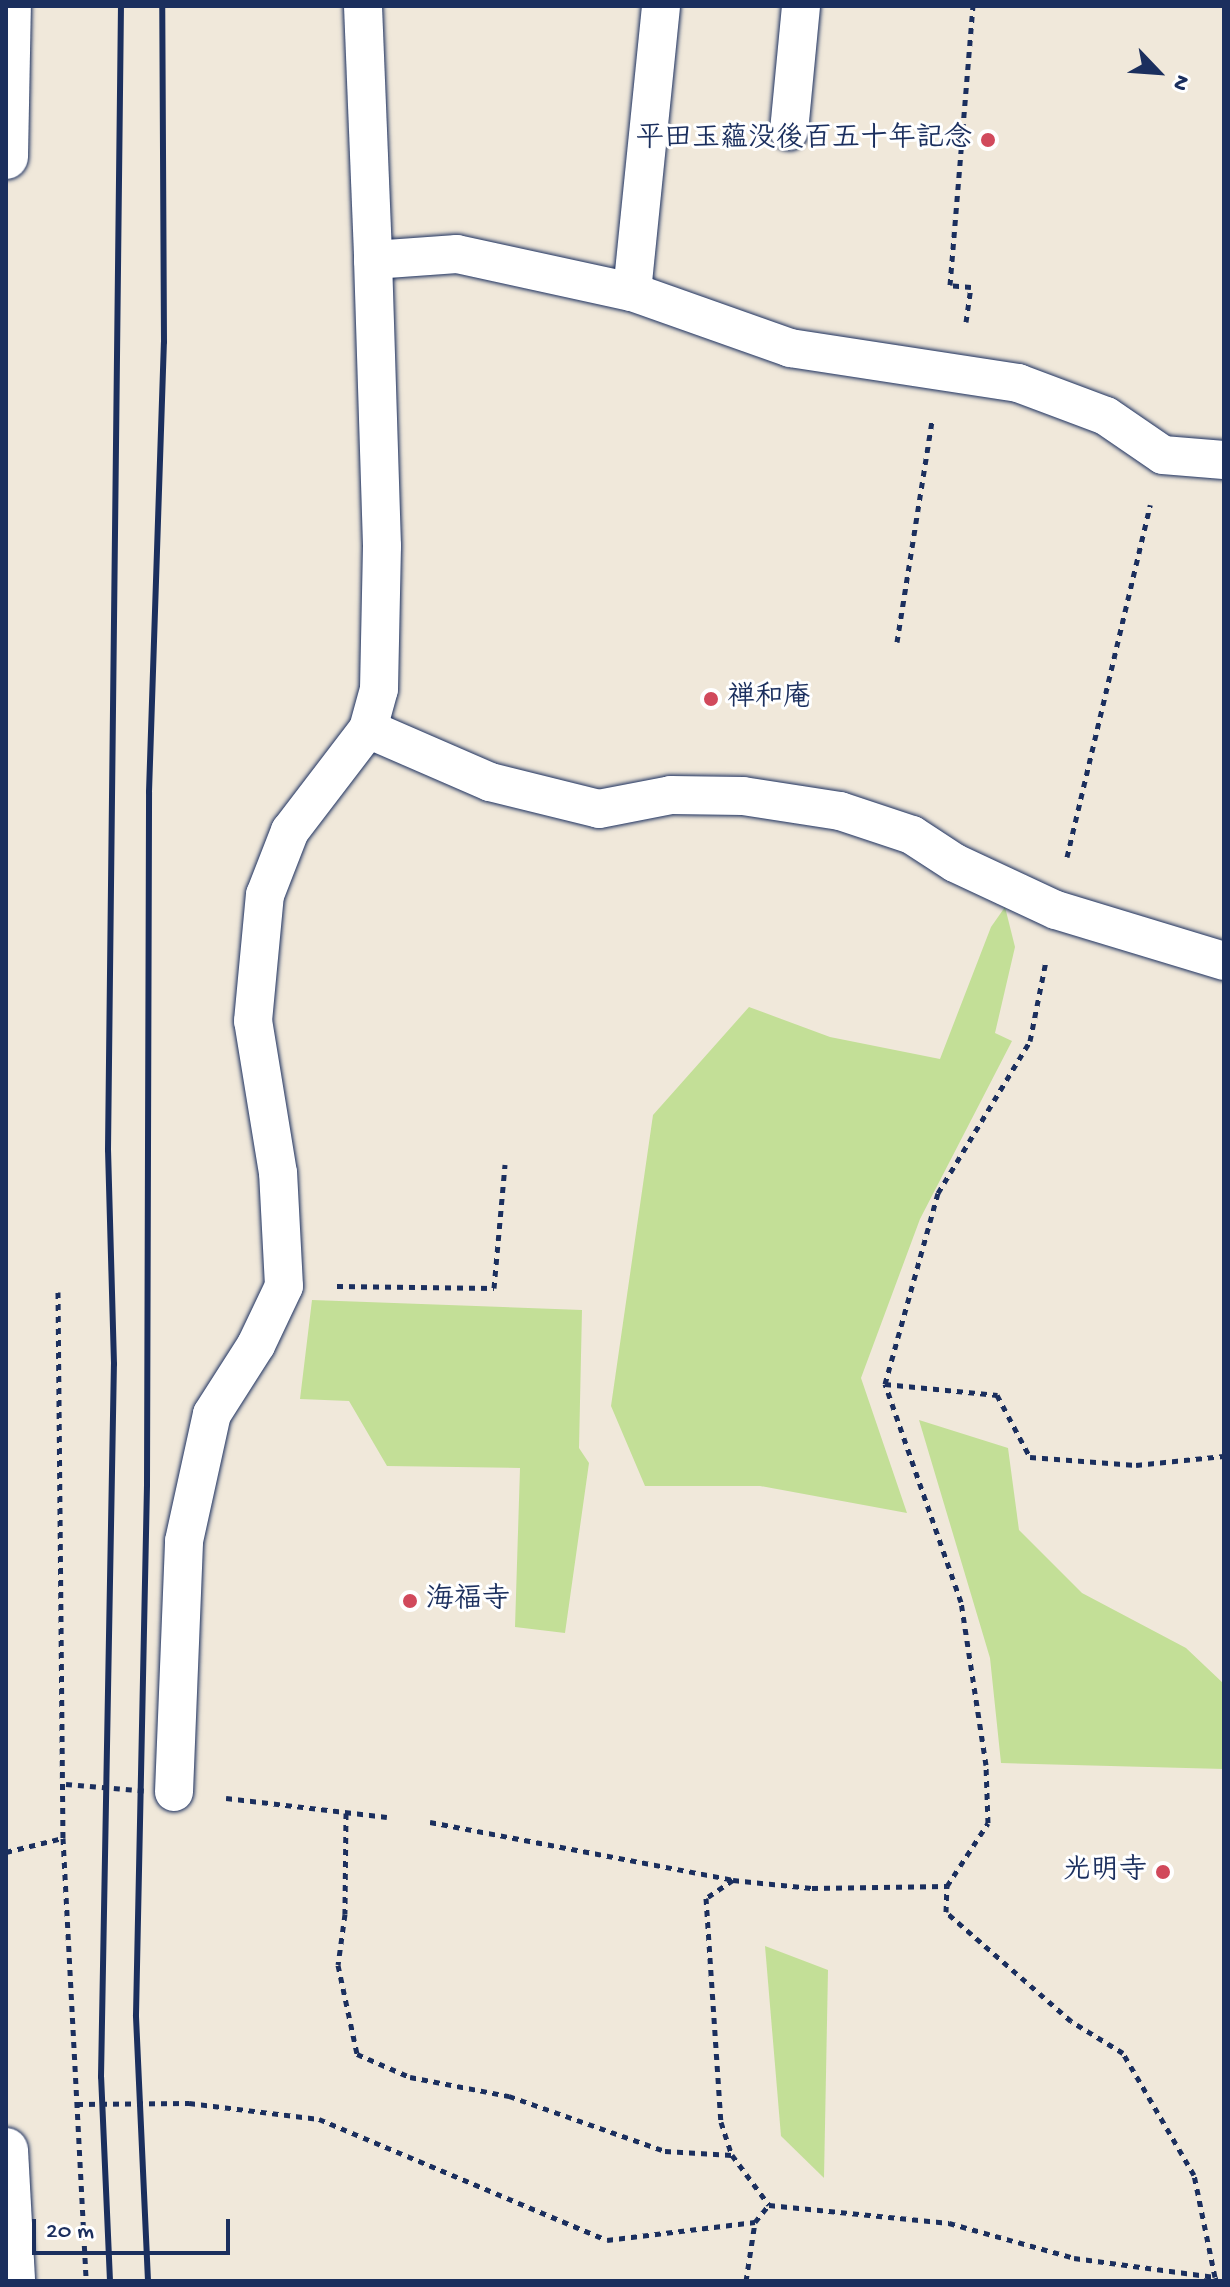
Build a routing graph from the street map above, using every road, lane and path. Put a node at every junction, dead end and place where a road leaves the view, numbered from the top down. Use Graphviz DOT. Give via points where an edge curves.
graph roads {
  1 [pos="9,6"];
  2 [pos="363,6"];
  3 [pos="661,6"];
  4 [pos="801,6"];
  5 [pos="973,6"];
  6 [pos="789,131"];
  7 [pos="6,157"];
  8 [pos="373,260"];
  9 [pos="632,292"];
  10 [pos="969,307"];
  11 [pos="939,373"];
  12 [pos="1163,455"];
  13 [pos="1224,460"];
  14 [pos="897,642"];
  15 [pos="368,729"];
  16 [pos="1056,910"];
  17 [pos="1224,961"];
  18 [pos="505,1164"];
  19 [pos="284,1286"];
  20 [pos="58,1292"];
  21 [pos="885,1384"];
  22 [pos="1224,1456"];
  23 [pos="66,1784"];
  24 [pos="162,1792"];
  25 [pos="346,1813"];
  26 [pos="387,1817"];
  27 [pos="430,1822"];
  28 [pos="63,1838"];
  29 [pos="6,1852"];
  30 [pos="733,1880"];
  31 [pos="947,1886"];
  32 [pos="77,2104"];
  33 [pos="6,2150"];
  34 [pos="732,2155"];
  35 [pos="769,2205"];
  36 [pos="755,2222"];
  37 [pos="1224,2277"];
  38 [pos="1214,2279"];
  39 [pos="13,2281"];
  40 [pos="86,2281"];
  41 [pos="746,2281"];
  1 -- 7 [label="highway"];
  2 -- 8 [label="lane"];
  3 -- 9 [label="lane"];
  4 -- 6 [label="lane"];
  5 -- 10 [label="path" via="950,285 971,287"];
  8 -- 9 [label="lane" via="457,254"];
  8 -- 15 [label="lane" via="382,546 379,689"];
  9 -- 11 [label="lane" via="790,348"];
  11 -- 12 [label="lane" via="1018,383 1064,399 1106,416"];
  11 -- 14 [label="path"];
  12 -- 13 [label="lane"];
  12 -- 16 [label="path"];
  15 -- 16 [label="lane" via="490,782 599,809 671,795 729,796 840,811 912,835 955,863"];
  15 -- 19 [label="lane" via="290,831 265,895 258,940 253,1021 278,1173"];
  16 -- 17 [label="lane"];
  16 -- 21 [label="path" via="1030,1041 938,1193"];
  18 -- 19 [label="path" via="494,1288"];
  19 -- 24 [label="lane" via="256,1345 212,1414 184,1541"];
  20 -- 23 [label="path"];
  21 -- 22 [label="path" via="997,1395 1030,1457 1136,1465"];
  21 -- 31 [label="path" via="961,1602 986,1765 988,1823"];
  23 -- 24 [label="path, bridge"];
  23 -- 28 [label="path"];
  24 -- 25 [label="path"];
  25 -- 26 [label="path"];
  25 -- 34 [label="path" via="345,1914 338,1965 357,2054 410,2077 509,2096 665,2151"];
  27 -- 30 [label="path"];
  28 -- 29 [label="path"];
  28 -- 32 [label="path"];
  30 -- 31 [label="path" via="812,1888"];
  30 -- 34 [label="path" via="706,1898 721,2122"];
  31 -- 38 [label="path" via="946,1912 1071,2021 1123,2053 1194,2175"];
  32 -- 36 [label="path" via="189,2103 319,2119 607,2240"];
  32 -- 40 [label="path"];
  33 -- 39 [label="highway"];
  34 -- 35 [label="path"];
  35 -- 36 [label="path"];
  35 -- 38 [label="path" via="949,2223 1074,2258"];
  36 -- 41 [label="path"];
  37 -- 38 [label="path"];
}
